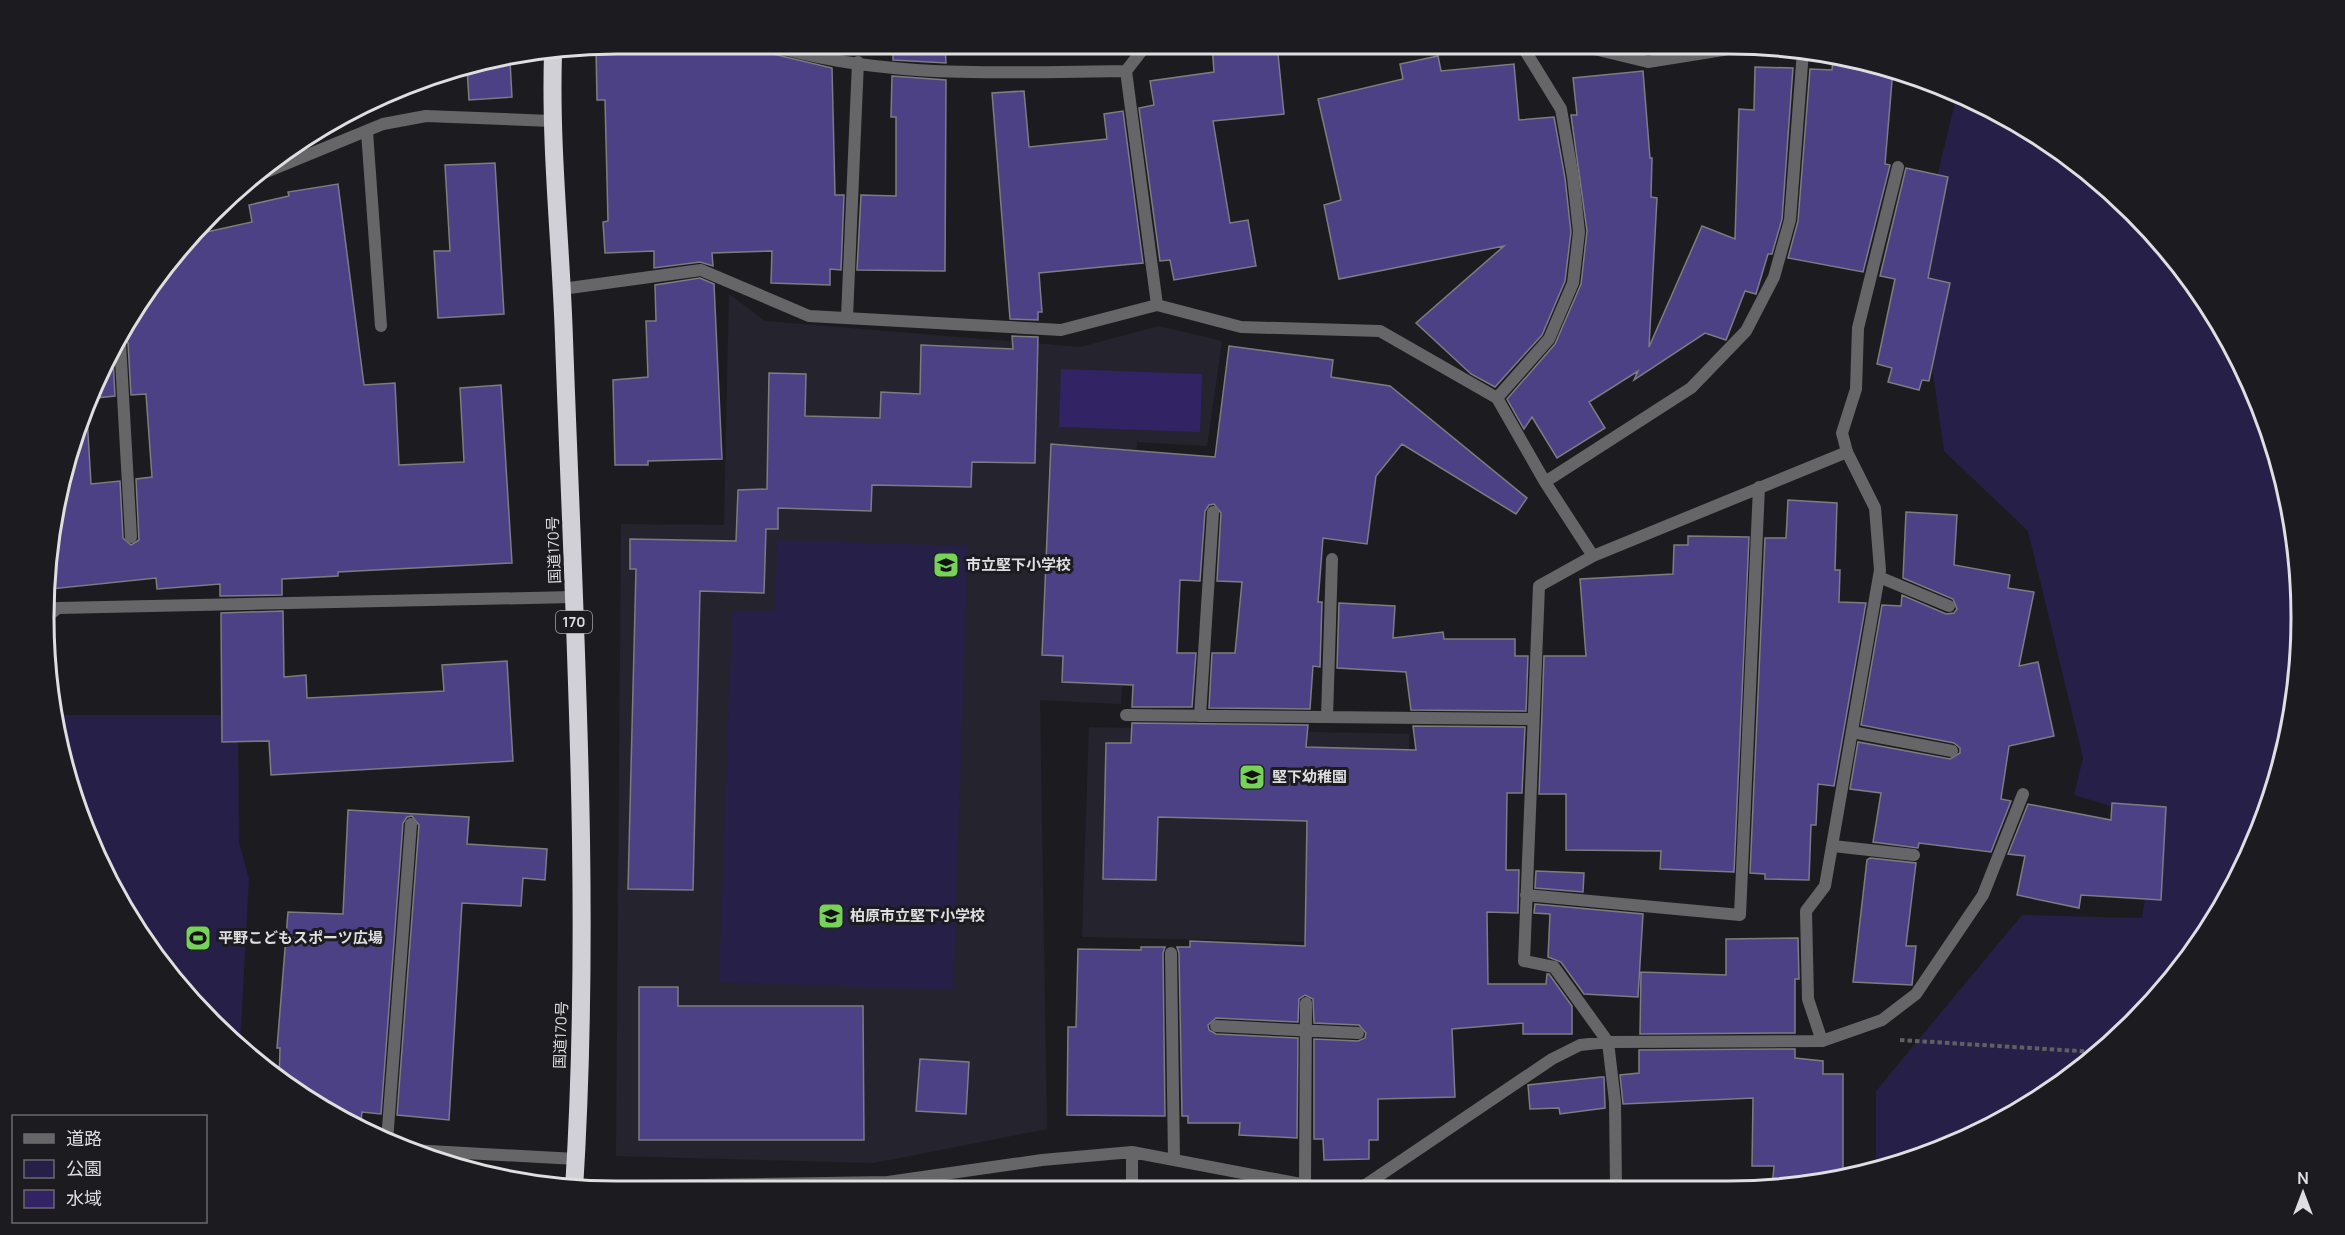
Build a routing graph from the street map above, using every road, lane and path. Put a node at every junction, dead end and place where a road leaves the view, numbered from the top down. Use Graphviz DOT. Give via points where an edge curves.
graph roads {
  1 [pos="818,54"];
  2 [pos="1139,54"];
  3 [pos="1527,54"];
  4 [pos="1615,54"];
  5 [pos="1698,54"];
  6 [pos="553,58"];
  7 [pos="1802,59"];
  8 [pos="858,62"];
  9 [pos="1126,71"];
  10 [pos="551,121"];
  11 [pos="367,132"];
  12 [pos="1898,167"];
  13 [pos="277,168"];
  14 [pos="562,289"];
  15 [pos="1157,305"];
  16 [pos="847,317"];
  17 [pos="381,326"];
  18 [pos="121,352"];
  19 [pos="1497,398"];
  20 [pos="1847,452"];
  21 [pos="1545,482"];
  22 [pos="1759,487"];
  23 [pos="1213,512"];
  24 [pos="131,537"];
  25 [pos="1593,556"];
  26 [pos="1332,559"];
  27 [pos="1879,577"];
  28 [pos="573,597"];
  29 [pos="1949,606"];
  30 [pos="54,611"];
  31 [pos="1126,715"];
  32 [pos="1200,716"];
  33 [pos="1327,717"];
  34 [pos="1533,719"];
  35 [pos="1852,732"];
  36 [pos="1952,751"];
  37 [pos="2023,794"];
  38 [pos="411,824"];
  39 [pos="1833,846"];
  40 [pos="1914,855"];
  41 [pos="1526,895"];
  42 [pos="1172,952"];
  43 [pos="1306,1003"];
  44 [pos="1216,1026"];
  45 [pos="1306,1031"];
  46 [pos="1358,1032"];
  47 [pos="1896,1040"];
  48 [pos="1822,1041"];
  49 [pos="1608,1042"];
  50 [pos="2087,1052"];
  51 [pos="388,1132"];
  52 [pos="1132,1152"];
  53 [pos="459,1158"];
  54 [pos="576,1159"];
  55 [pos="1174,1159"];
  56 [pos="575,1179"];
  57 [pos="918,1181"];
  58 [pos="1132,1181"];
  59 [pos="1285,1181"];
  60 [pos="1305,1181"];
  61 [pos="1371,1181"];
  62 [pos="1616,1181"];
  1 -- 8 [label="street"];
  2 -- 9 [label="street"];
  3 -- 19 [label="street" via="1561,109 1579,232 1573,283 1549,339"];
  4 -- 5 [label="street" via="1648,62"];
  6 -- 10 [label="highway, 国道170号 / 170"];
  7 -- 21 [label="street" via="1790,220 1774,278 1746,331 1692,388"];
  8 -- 9 [label="street" via="961,73"];
  8 -- 16 [label="street"];
  9 -- 15 [label="street"];
  10 -- 11 [label="street" via="426,116 383,124"];
  10 -- 14 [label="highway, 国道170号 / 170"];
  11 -- 13 [label="street"];
  11 -- 17 [label="street"];
  12 -- 20 [label="street" via="1858,328 1856,388 1842,433"];
  14 -- 16 [label="street" via="701,270 809,316"];
  14 -- 28 [label="highway, 国道170号 / 170"];
  15 -- 16 [label="street" via="1061,330"];
  15 -- 19 [label="street" via="1241,327 1380,331"];
  18 -- 24 [label="street"];
  19 -- 21 [label="street"];
  20 -- 22 [label="street"];
  20 -- 27 [label="street" via="1875,508"];
  21 -- 25 [label="street"];
  22 -- 25 [label="street"];
  22 -- 41 [label="street" via="1740,915"];
  23 -- 32 [label="street"];
  25 -- 34 [label="street" via="1539,586"];
  26 -- 33 [label="street"];
  27 -- 29 [label="street"];
  27 -- 35 [label="street"];
  28 -- 30 [label="street"];
  28 -- 54 [label="highway, 国道170号 / 170" via="583,892"];
  31 -- 32 [label="street"];
  32 -- 33 [label="street"];
  33 -- 34 [label="street"];
  34 -- 41 [label="street"];
  35 -- 36 [label="street"];
  35 -- 39 [label="street"];
  37 -- 48 [label="street" via="1983,896 1916,994 1882,1020"];
  38 -- 51 [label="street"];
  39 -- 40 [label="street"];
  39 -- 48 [label="street" via="1825,886 1806,911 1808,999"];
  41 -- 49 [label="street" via="1524,961 1554,967"];
  42 -- 55 [label="street"];
  43 -- 45 [label="street"];
  44 -- 45 [label="street"];
  45 -- 46 [label="street"];
  45 -- 60 [label="street"];
  47 -- 50 [label="path"];
  48 -- 49 [label="street"];
  49 -- 61 [label="street" via="1580,1045 1552,1059"];
  49 -- 62 [label="street" via="1615,1102"];
  52 -- 55 [label="street"];
  52 -- 57 [label="street" via="1042,1160"];
  52 -- 58 [label="street"];
  53 -- 54 [label="street"];
  54 -- 56 [label="highway, 国道170号 / 170"];
  55 -- 59 [label="street"];
}
